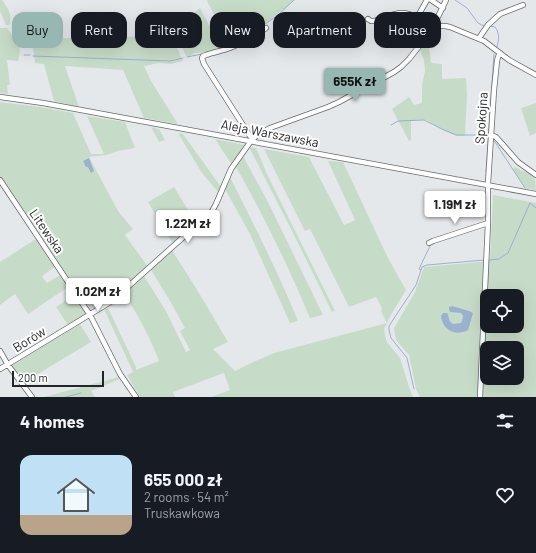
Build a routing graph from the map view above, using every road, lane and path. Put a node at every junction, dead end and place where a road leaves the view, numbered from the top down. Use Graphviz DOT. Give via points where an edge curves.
graph roads {
  1 [pos="427,0"];
  2 [pos="431,0"];
  3 [pos="446,0"];
  4 [pos="523,5"];
  5 [pos="442,8"];
  6 [pos="421,12"];
  7 [pos="440,12"];
  8 [pos="368,19"];
  9 [pos="374,21"];
  10 [pos="441,26"];
  11 [pos="266,28"];
  12 [pos="479,38"];
  13 [pos="418,48"];
  14 [pos="500,53"];
  15 [pos="536,75"];
  16 [pos="0,97"];
  17 [pos="491,135"];
  18 [pos="252,140"];
  19 [pos="536,175"];
  20 [pos="0,180"];
  21 [pos="488,185"];
  22 [pos="536,194"];
  23 [pos="488,224"];
  24 [pos="429,243"];
  25 [pos="90,315"];
  26 [pos="0,351"];
  27 [pos="8,364"];
  28 [pos="0,369"];
  29 [pos="32,397"];
  30 [pos="136,397"];
  31 [pos="480,397"];
  1 -- 6 [label="street"];
  2 -- 5 [label="street"];
  3 -- 5 [label="street"];
  4 -- 12 [label="street" via="500,14"];
  5 -- 7 [label="street"];
  8 -- 9 [label="street"];
  10 -- 12 [label="street" via="448,26"];
  11 -- 18 [label="street" via="238,45 202,58"];
  12 -- 14 [label="street"];
  13 -- 18 [label="street" via="394,72 339,102 270,128"];
  14 -- 15 [label="street"];
  14 -- 17 [label="street, Spokojna"];
  16 -- 18 [label="street, Aleja Warszawska"];
  17 -- 19 [label="street" via="496,137 518,162"];
  17 -- 21 [label="street, Spokojna"];
  18 -- 21 [label="street, Aleja Warszawska"];
  18 -- 25 [label="street, Borów" via="231,169 210,215 112,301"];
  20 -- 25 [label="street, Litewska"];
  21 -- 22 [label="street, Aleja Warszawska"];
  21 -- 23 [label="street, Spokojna"];
  23 -- 24 [label="street"];
  23 -- 31 [label="street, Spokojna"];
  25 -- 27 [label="street, Borów"];
  25 -- 30 [label="street, Litewska" via="120,374"];
  26 -- 27 [label="street"];
  27 -- 28 [label="street, Borów"];
  27 -- 29 [label="street"];
}
